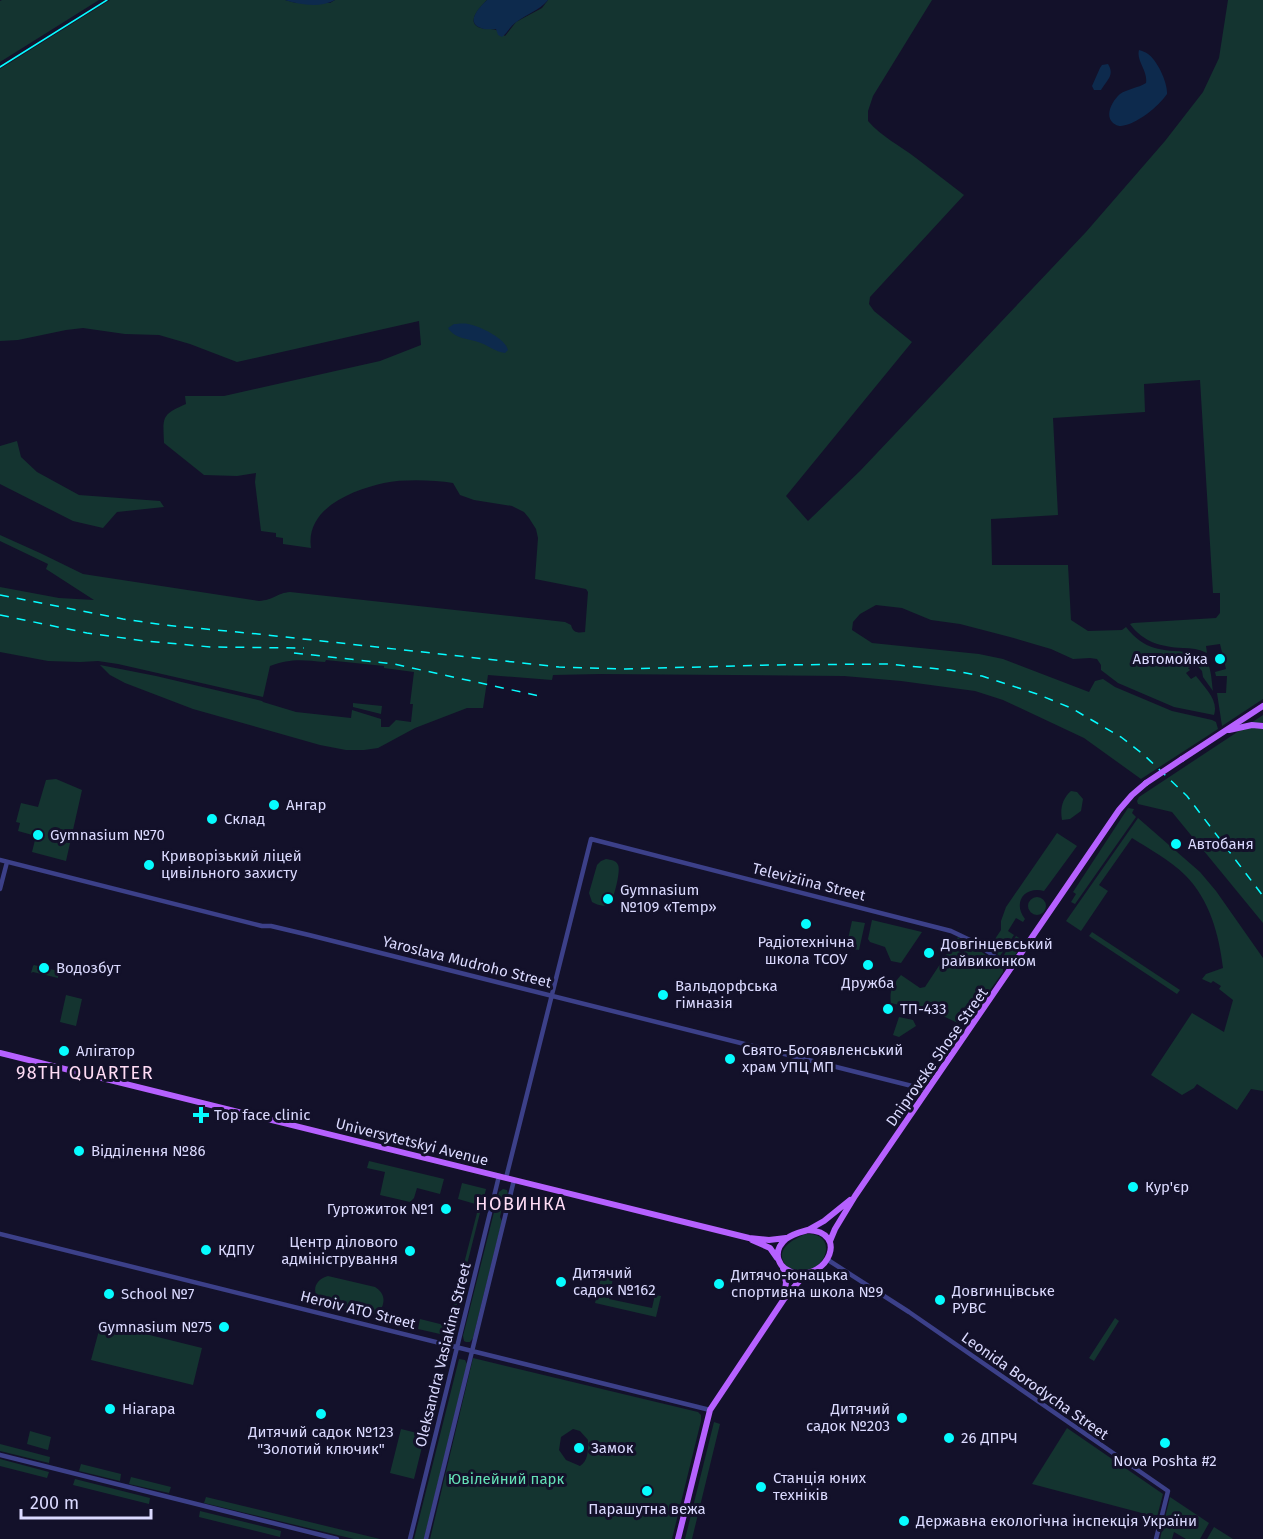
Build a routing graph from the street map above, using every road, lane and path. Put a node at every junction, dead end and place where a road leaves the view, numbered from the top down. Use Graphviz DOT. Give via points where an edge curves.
graph roads {
  1 [pos="1263,706"];
  2 [pos="1263,726"];
  3 [pos="1226,731"];
  4 [pos="591,839"];
  5 [pos="0,860"];
  6 [pos="7,862"];
  7 [pos="0,889"];
  8 [pos="1012,968"];
  9 [pos="552,995"];
  10 [pos="0,1053"];
  11 [pos="928,1090"];
  12 [pos="503,1177"];
  13 [pos="514,1180"];
  14 [pos="855,1196"];
  15 [pos="808,1230"];
  16 [pos="0,1234"];
  17 [pos="749,1238"];
  18 [pos="786,1238"];
  19 [pos="830,1241"];
  20 [pos="778,1260"];
  21 [pos="828,1260"];
  22 [pos="782,1268"];
  23 [pos="806,1273"];
  24 [pos="784,1299"];
  25 [pos="458,1348"];
  26 [pos="472,1351"];
  27 [pos="710,1410"];
  28 [pos="0,1455"];
  29 [pos="337,1539"];
  30 [pos="410,1539"];
  31 [pos="426,1539"];
  32 [pos="678,1539"];
  33 [pos="1156,1539"];
  1 -- 3 [label="main road, Dniprovske Shose Street"];
  2 -- 3 [label="main road"];
  3 -- 8 [label="main road, Dniprovske Shose Street, bridge" via="1131,795"];
  4 -- 8 [label="street, Televiziina Street" via="951,931"];
  4 -- 9 [label="street, Oleksandra Vasiakina Street"];
  5 -- 6 [label="street, Yaroslava Mudroho Street"];
  6 -- 7 [label="street"];
  6 -- 9 [label="street, Yaroslava Mudroho Street"];
  8 -- 11 [label="main road, Dniprovske Shose Street"];
  9 -- 11 [label="street, Yaroslava Mudroho Street"];
  9 -- 12 [label="street, Oleksandra Vasiakina Street"];
  10 -- 12 [label="main road, Universytetskyi Avenue"];
  11 -- 14 [label="main road, Dniprovske Shose Street"];
  12 -- 13 [label="main road, Universytetskyi Avenue"];
  12 -- 25 [label="street, Oleksandra Vasiakina Street"];
  13 -- 17 [label="main road, Universytetskyi Avenue"];
  13 -- 26 [label="street, Oleksandra Vasiakina Street"];
  14 -- 15 [label="main road"];
  14 -- 19 [label="main road"];
  15 -- 18 [label="main road"];
  15 -- 19 [label="main road" via="820,1232"];
  16 -- 25 [label="street, Heroiv ATO Street"];
  17 -- 18 [label="main road"];
  17 -- 20 [label="main road" via="770,1248"];
  18 -- 20 [label="main road" via="778,1250"];
  19 -- 21 [label="main road"];
  20 -- 22 [label="main road"];
  21 -- 23 [label="main road"];
  21 -- 33 [label="street, Leonida Borodycha Street" via="1168,1491"];
  22 -- 23 [label="main road"];
  22 -- 24 [label="main road" via="786,1282"];
  23 -- 24 [label="main road"];
  24 -- 27 [label="main road"];
  25 -- 26 [label="street, Heroiv ATO Street"];
  25 -- 30 [label="street, Oleksandra Vasiakina Street"];
  26 -- 27 [label="street, Heroiv ATO Street"];
  26 -- 31 [label="street, Oleksandra Vasiakina Street"];
  27 -- 32 [label="main road"];
  28 -- 29 [label="street"];
}
